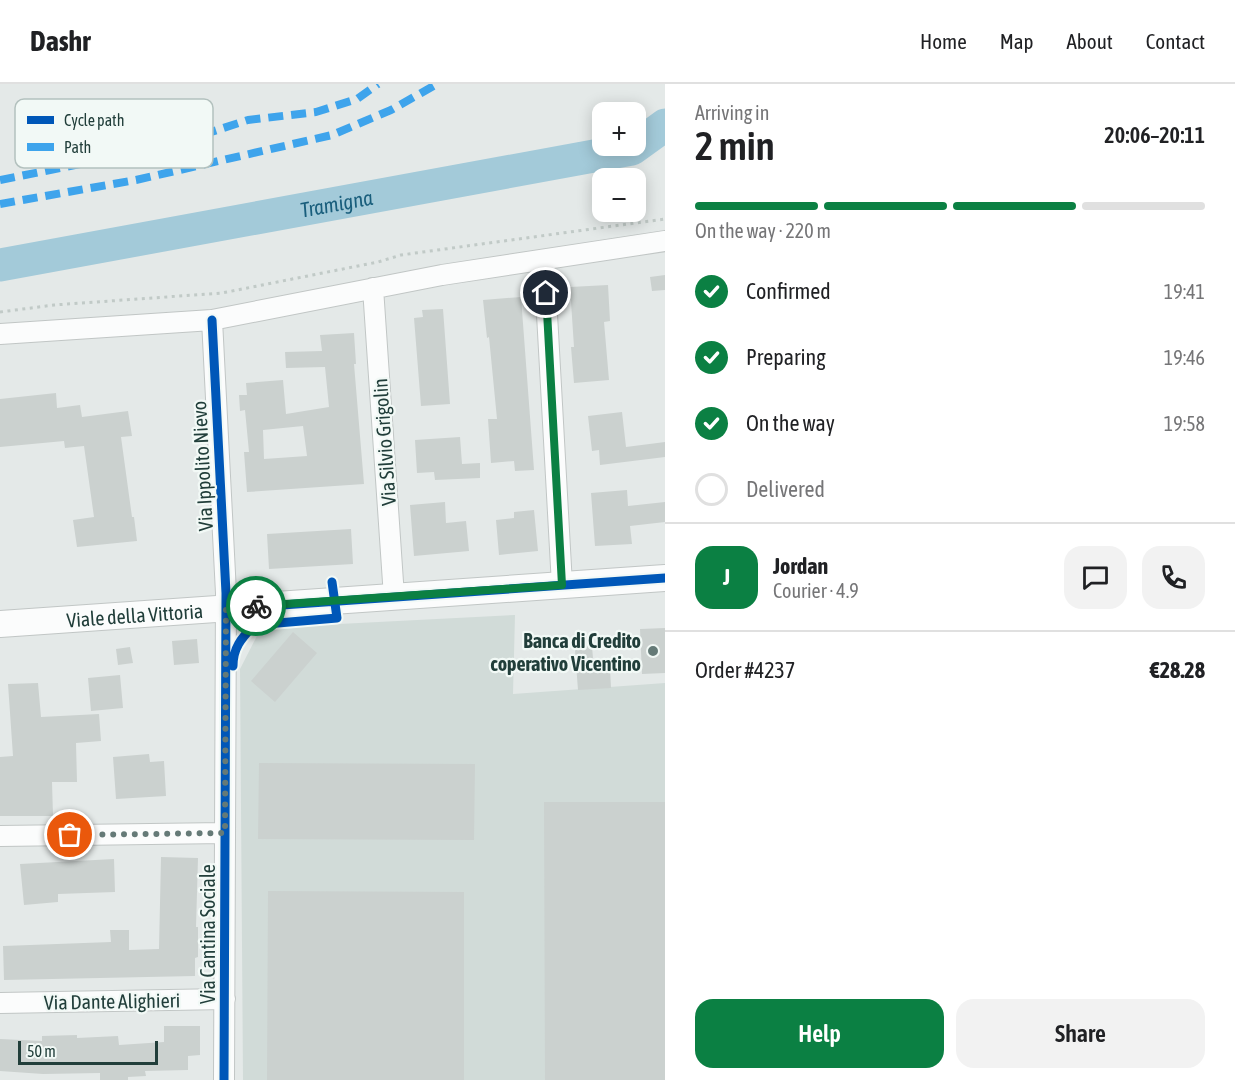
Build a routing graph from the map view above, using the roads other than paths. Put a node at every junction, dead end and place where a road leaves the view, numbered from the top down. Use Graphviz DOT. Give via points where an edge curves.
graph roads {
  1 [pos="665,241"];
  2 [pos="544,260"];
  3 [pos="373,288"];
  4 [pos="212,320"];
  5 [pos="0,334"];
  6 [pos="665,578"];
  7 [pos="562,585"];
  8 [pos="394,597"];
  9 [pos="226,609"];
  10 [pos="0,624"];
  11 [pos="225,833"];
  12 [pos="0,836"];
  13 [pos="225,999"];
  14 [pos="0,1003"];
  15 [pos="224,1080"];
  1 -- 2 [label="street"];
  2 -- 3 [label="street"];
  2 -- 7 [label="street"];
  3 -- 4 [label="street"];
  3 -- 8 [label="street, Via Silvio Grigolin"];
  4 -- 5 [label="street"];
  4 -- 9 [label="street, Via Ippolito Nievo"];
  6 -- 7 [label="street, Viale della Vittoria"];
  7 -- 8 [label="street, Viale della Vittoria"];
  8 -- 9 [label="street, Viale della Vittoria"];
  9 -- 10 [label="street, Viale della Vittoria"];
  9 -- 11 [label="street, Via Cantina Sociale"];
  11 -- 12 [label="street"];
  11 -- 13 [label="street, Via Cantina Sociale"];
  13 -- 14 [label="street, Via Dante Alighieri"];
  13 -- 15 [label="street, Via Cantina Sociale"];
}
